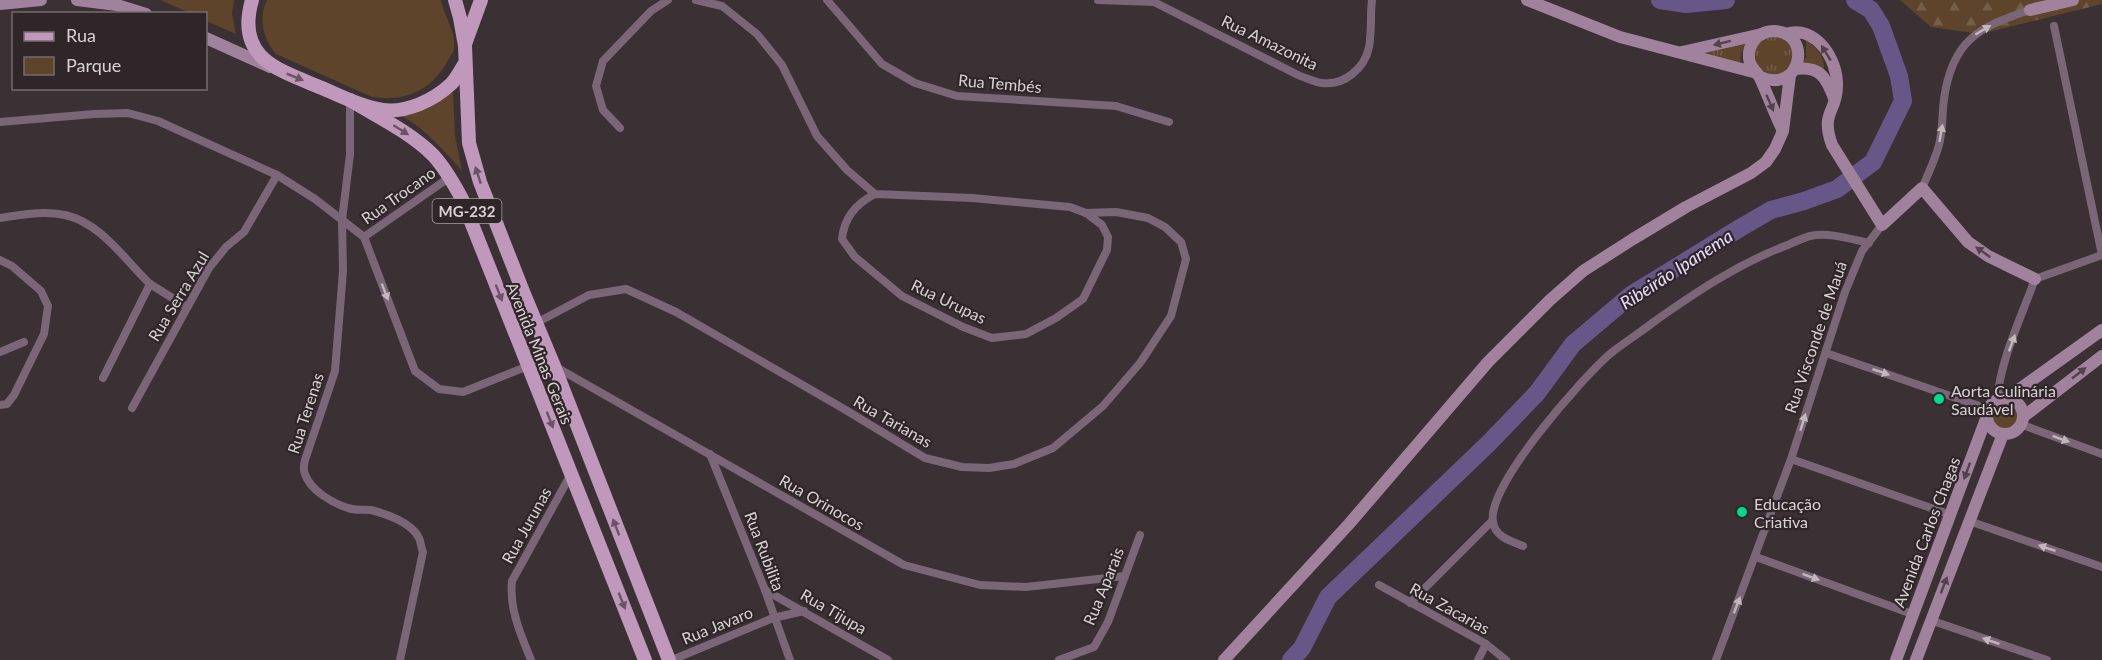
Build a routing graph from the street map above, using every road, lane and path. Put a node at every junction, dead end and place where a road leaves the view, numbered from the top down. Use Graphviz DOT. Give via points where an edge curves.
graph roads {
  1 [pos="41,0"];
  2 [pos="77,0"];
  3 [pos="252,0"];
  4 [pos="455,0"];
  5 [pos="481,0"];
  6 [pos="668,0"];
  7 [pos="696,0"];
  8 [pos="827,0"];
  9 [pos="1098,0"];
  10 [pos="1372,0"];
  11 [pos="1527,0"];
  12 [pos="2058,0"];
  13 [pos="2073,0"];
  14 [pos="0,4"];
  15 [pos="2030,10"];
  16 [pos="140,12"];
  17 [pos="2054,26"];
  18 [pos="1762,34"];
  19 [pos="1786,34"];
  20 [pos="207,38"];
  21 [pos="465,46"];
  22 [pos="1681,52"];
  23 [pos="464,65"];
  24 [pos="273,68"];
  25 [pos="1792,72"];
  26 [pos="1758,75"];
  27 [pos="1835,99"];
  28 [pos="350,100"];
  29 [pos="0,122"];
  30 [pos="1169,122"];
  31 [pos="620,128"];
  32 [pos="1783,130"];
  33 [pos="277,176"];
  34 [pos="450,177"];
  35 [pos="1922,188"];
  36 [pos="875,194"];
  37 [pos="1086,213"];
  38 [pos="0,218"];
  39 [pos="342,220"];
  40 [pos="1882,225"];
  41 [pos="364,237"];
  42 [pos="1869,243"];
  43 [pos="2102,255"];
  44 [pos="0,260"];
  45 [pos="2035,279"];
  46 [pos="150,284"];
  47 [pos="187,307"];
  48 [pos="536,323"];
  49 [pos="2102,330"];
  50 [pos="24,342"];
  51 [pos="0,352"];
  52 [pos="1826,353"];
  53 [pos="2102,356"];
  54 [pos="528,366"];
  55 [pos="554,366"];
  56 [pos="103,378"];
  57 [pos="0,405"];
  58 [pos="1995,406"];
  59 [pos="132,408"];
  60 [pos="2022,420"];
  61 [pos="2003,434"];
  62 [pos="710,454"];
  63 [pos="2102,454"];
  64 [pos="1791,459"];
  65 [pos="571,474"];
  66 [pos="1951,515"];
  67 [pos="1492,521"];
  68 [pos="1969,521"];
  69 [pos="1140,535"];
  70 [pos="1523,546"];
  71 [pos="1756,557"];
  72 [pos="2102,567"];
  73 [pos="1125,576"];
  74 [pos="1379,585"];
  75 [pos="765,590"];
  76 [pos="1410,603"];
  77 [pos="804,611"];
  78 [pos="1912,614"];
  79 [pos="773,618"];
  80 [pos="1930,620"];
  81 [pos="1486,644"];
  82 [pos="1719,659"];
  83 [pos="400,660"];
  84 [pos="531,660"];
  85 [pos="645,660"];
  86 [pos="671,660"];
  87 [pos="790,660"];
  88 [pos="888,660"];
  89 [pos="1059,660"];
  90 [pos="1224,660"];
  91 [pos="1478,660"];
  92 [pos="1506,660"];
  93 [pos="1896,660"];
  94 [pos="1916,660"];
  95 [pos="2047,660"];
  1 -- 14 [label="main road"];
  2 -- 16 [label="main road"];
  3 -- 24 [label="main road, MG-232" via="250,37 256,52"];
  4 -- 21 [label="main road, MG-232"];
  5 -- 21 [label="main road, MG-232"];
  6 -- 31 [label="street" via="651,11 603,61 596,86 603,110"];
  7 -- 36 [label="street" via="722,6 757,34 782,66 817,136"];
  8 -- 30 [label="street, Rua Tembés" via="882,64 915,83 957,96 1116,106"];
  9 -- 10 [label="street, Rua Amazonita" via="1154,2 1300,76 1323,83 1350,76 1365,58"];
  11 -- 22 [label="main road" via="1620,37"];
  12 -- 15 [label="main road"];
  13 -- 15 [label="main road"];
  35 -- 15 [label="street, Rua Visconde de Mauá, one-way" via="1939,144 1947,83 1961,48 1979,32"];
  17 -- 43 [label="street"];
  18 -- 19 [label="main road"];
  18 -- 22 [label="main road, one-way"];
  18 -- 26 [label="main road" via="1749,53"];
  19 -- 25 [label="main road" via="1799,54"];
  27 -- 19 [label="main road, one-way" via="1838,88 1829,55 1813,37 1802,32"];
  20 -- 24 [label="main road"];
  21 -- 23 [label="main road, MG-232"];
  22 -- 26 [label="main road"];
  23 -- 28 [label="main road" via="452,83 416,105 382,110"];
  48 -- 23 [label="main road, Avenida Minas Gerais / MG-232, one-way" via="473,161"];
  24 -- 28 [label="main road, MG-232, one-way"];
  25 -- 26 [label="main road" via="1774,80"];
  25 -- 27 [label="main road" via="1810,68 1822,74"];
  25 -- 32 [label="main road"];
  26 -- 32 [label="main road, one-way"];
  27 -- 40 [label="main road" via="1827,118 1827,131"];
  28 -- 34 [label="main road, Avenida Minas Gerais / MG-232, one-way" via="410,136"];
  28 -- 39 [label="street, Rua Terenas" via="350,154"];
  29 -- 33 [label="street" via="128,113 190,134"];
  32 -- 90 [label="main road" via="1766,162 1751,173 1633,239 1583,271 1550,300 1488,362 1349,524"];
  33 -- 39 [label="street"];
  33 -- 47 [label="street, Rua Serra Azul" via="244,232 209,268"];
  34 -- 41 [label="street, Rua Trocano"];
  34 -- 54 [label="main road, Avenida Minas Gerais / MG-232, one-way"];
  35 -- 40 [label="main road, Rua Visconde de Mauá"];
  45 -- 35 [label="main road, one-way" via="1968,242"];
  36 -- 37 [label="street, Rua Tarianas" via="1005,200 1070,207"];
  36 -- 37 [label="street, Rua Urupas" via="855,208 843,228 842,239 855,257 902,296 992,338 1026,334 1083,299 1107,250 1108,237 1102,225"];
  37 -- 48 [label="street, Rua Tarianas" via="1116,212 1148,218 1181,242 1186,259 1171,316 1140,363 1103,406 1053,448 1014,464 962,467 925,458 676,312 626,289 589,294"];
  38 -- 46 [label="street" via="31,213 63,214 82,220"];
  39 -- 41 [label="street"];
  39 -- 83 [label="street, Rua Terenas" via="343,271 335,371 304,472 321,494 350,509 370,510 393,518 418,536 423,552"];
  40 -- 42 [label="street, Rua Visconde de Mauá"];
  41 -- 54 [label="street, one-way" via="415,371 439,389 463,392"];
  42 -- 52 [label="street, Rua Visconde de Mauá" via="1845,292"];
  42 -- 67 [label="street" via="1837,236 1811,236 1766,253 1701,288 1610,354 1572,392 1532,443 1498,496"];
  43 -- 45 [label="street"];
  44 -- 57 [label="street" via="41,291 48,306 40,343 14,395 7,404"];
  58 -- 45 [label="street, one-way" via="2006,359"];
  46 -- 47 [label="street"];
  46 -- 56 [label="street"];
  47 -- 59 [label="street, Rua Serra Azul"];
  48 -- 55 [label="main road, Avenida Minas Gerais / MG-232"];
  49 -- 58 [label="main road"];
  50 -- 51 [label="street"];
  52 -- 58 [label="street, one-way"];
  64 -- 52 [label="street, Rua Visconde de Mauá, one-way"];
  60 -- 53 [label="main road, one-way"];
  54 -- 55 [label="street, Rua Orinocos"];
  54 -- 65 [label="main road, Avenida Minas Gerais / MG-232, one-way"];
  55 -- 62 [label="street, Rua Orinocos"];
  86 -- 55 [label="main road, Avenida Minas Gerais / MG-232, one-way"];
  58 -- 60 [label="main road" via="2017,402"];
  58 -- 61 [label="main road" via="1990,426"];
  58 -- 66 [label="main road, Avenida Carlos Chagas, one-way"];
  60 -- 61 [label="main road" via="2014,432"];
  60 -- 63 [label="street, one-way"];
  61 -- 68 [label="main road"];
  62 -- 73 [label="street, Rua Orinocos" via="904,565 980,585 1026,587"];
  62 -- 75 [label="street, Rua Rubilita"];
  64 -- 66 [label="street"];
  64 -- 71 [label="street, Rua Visconde de Mauá"];
  65 -- 84 [label="street, Rua Jurunas" via="512,581 513,609"];
  65 -- 85 [label="main road, Avenida Minas Gerais / MG-232, one-way"];
  66 -- 78 [label="main road, Avenida Carlos Chagas"];
  67 -- 70 [label="street" via="1503,537"];
  67 -- 76 [label="street"];
  72 -- 68 [label="street, one-way"];
  80 -- 68 [label="main road, one-way"];
  69 -- 73 [label="street, Rua Aparais"];
  71 -- 78 [label="street, one-way"];
  82 -- 71 [label="street, Rua Visconde de Mauá, one-way"];
  73 -- 89 [label="street, Rua Aparais" via="1108,622 1094,646"];
  74 -- 76 [label="street, Rua Zacarias"];
  75 -- 77 [label="street, Rua Tijupa"];
  75 -- 79 [label="street, Rua Rubilita"];
  76 -- 81 [label="street, Rua Zacarias"];
  77 -- 79 [label="street, Rua Javaro"];
  77 -- 88 [label="street, Rua Tijupa"];
  78 -- 93 [label="main road, Avenida Carlos Chagas"];
  79 -- 86 [label="street, Rua Javaro"];
  79 -- 87 [label="street, Rua Rubilita"];
  80 -- 94 [label="main road"];
  95 -- 80 [label="street, one-way"];
  81 -- 91 [label="street"];
  81 -- 92 [label="street, Rua Zacarias"];
}
